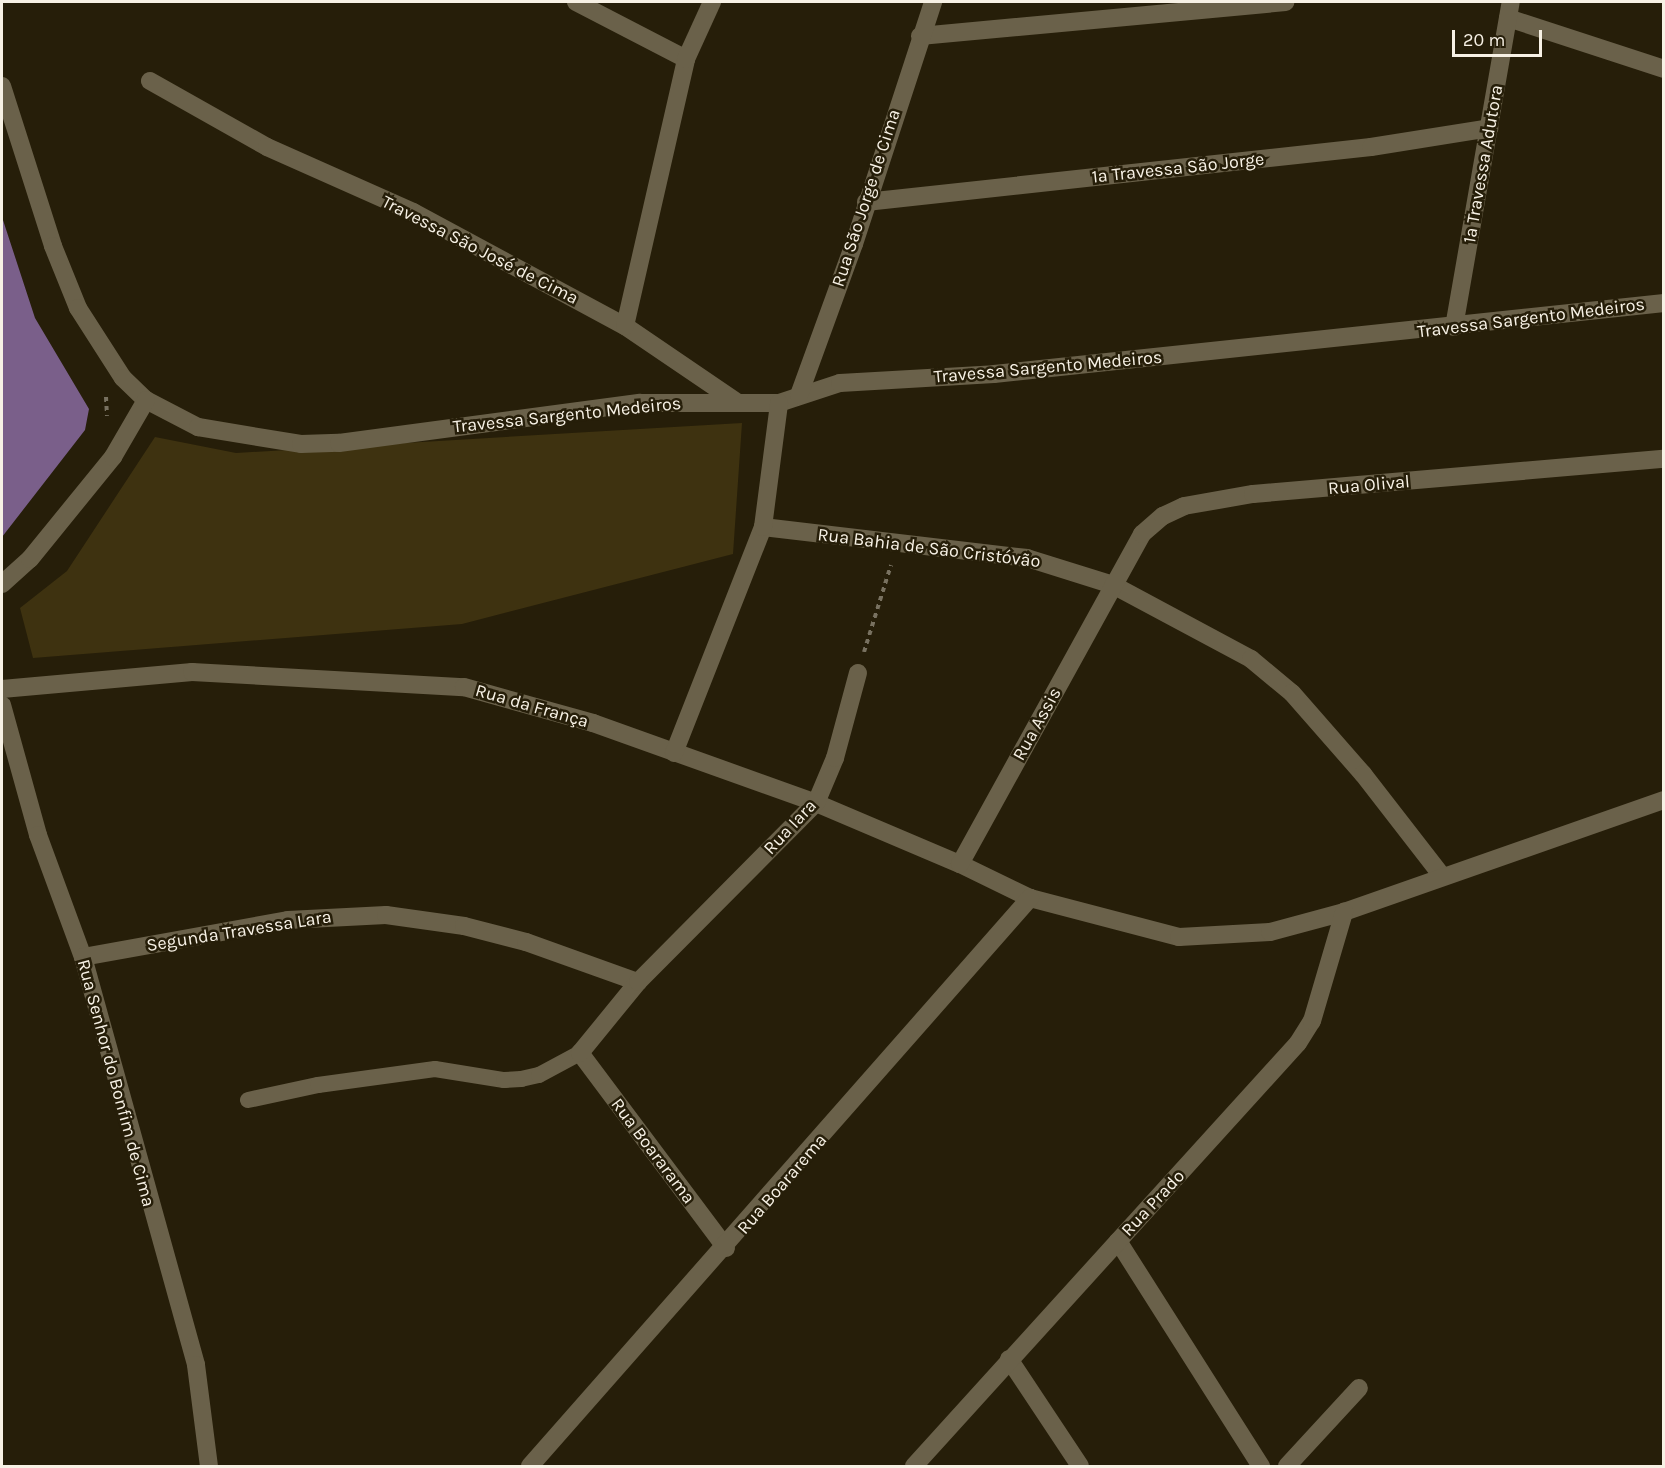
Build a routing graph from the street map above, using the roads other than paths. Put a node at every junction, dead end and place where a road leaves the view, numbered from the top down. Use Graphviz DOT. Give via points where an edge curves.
graph roads {
  1 [pos="576,2"];
  2 [pos="712,2"];
  3 [pos="933,2"];
  4 [pos="1285,2"];
  5 [pos="1509,10"];
  6 [pos="921,36"];
  7 [pos="686,59"];
  8 [pos="1664,69"];
  9 [pos="150,81"];
  10 [pos="2,86"];
  11 [pos="1489,128"];
  12 [pos="866,202"];
  13 [pos="1664,303"];
  14 [pos="625,326"];
  15 [pos="1454,327"];
  16 [pos="799,395"];
  17 [pos="146,400"];
  18 [pos="737,402"];
  19 [pos="779,403"];
  20 [pos="1664,459"];
  21 [pos="763,527"];
  22 [pos="2,584"];
  23 [pos="1113,585"];
  24 [pos="858,673"];
  25 [pos="2,689"];
  26 [pos="2,705"];
  27 [pos="674,753"];
  28 [pos="1664,800"];
  29 [pos="816,803"];
  30 [pos="960,864"];
  31 [pos="1442,876"];
  32 [pos="1030,898"];
  33 [pos="1344,912"];
  34 [pos="83,957"];
  35 [pos="638,982"];
  36 [pos="580,1053"];
  37 [pos="248,1100"];
  38 [pos="1118,1241"];
  39 [pos="726,1248"];
  40 [pos="1009,1359"];
  41 [pos="1359,1388"];
  42 [pos="209,1467"];
  43 [pos="530,1467"];
  44 [pos="914,1467"];
  45 [pos="1080,1467"];
  46 [pos="1260,1467"];
  47 [pos="1287,1467"];
  1 -- 7 [label="street"];
  2 -- 7 [label="street"];
  3 -- 6 [label="street, Rua São Jorge de Cima"];
  4 -- 6 [label="street"];
  5 -- 8 [label="street"];
  5 -- 11 [label="street, 1ª Travessa Adutora"];
  6 -- 12 [label="street, Rua São Jorge de Cima"];
  7 -- 14 [label="street"];
  9 -- 14 [label="street, Travessa São José de Cima" via="267,147 413,212"];
  10 -- 17 [label="street, Travessa Sargento Medeiros" via="53,246 78,308 123,378"];
  11 -- 12 [label="street, 1ª Travessa São Jorge" via="1371,147"];
  11 -- 15 [label="street, 1ª Travessa Adutora"];
  12 -- 16 [label="street, Rua São Jorge de Cima"];
  13 -- 15 [label="street, Travessa Sargento Medeiros"];
  14 -- 18 [label="street, Travessa São José de Cima"];
  15 -- 16 [label="street, Travessa Sargento Medeiros" via="994,374 840,383"];
  16 -- 19 [label="street, Travessa Sargento Medeiros"];
  17 -- 18 [label="street, Travessa Sargento Medeiros" via="198,427 301,444 339,443 640,403"];
  17 -- 22 [label="street" via="113,458 30,559"];
  18 -- 19 [label="street, Travessa Sargento Medeiros"];
  19 -- 21 [label="street"];
  20 -- 23 [label="street, Rua Olival" via="1209,500 1163,516 1142,534"];
  21 -- 23 [label="street, Rua Bahia de São Cristóvão" via="1027,558"];
  21 -- 27 [label="street"];
  23 -- 30 [label="street, Rua Assis"];
  23 -- 31 [label="street, Rua Bahia de São Cristóvão" via="1251,659 1292,693 1363,774"];
  24 -- 29 [label="street, Rua Iara" via="835,758"];
  25 -- 27 [label="street, Rua da França" via="192,672 464,687 554,711"];
  26 -- 34 [label="street, Rua Senhor do Bonfim de Cima" via="38,835"];
  27 -- 29 [label="street, Rua da França"];
  28 -- 31 [label="street"];
  29 -- 30 [label="street, Rua da França"];
  29 -- 35 [label="street, Rua Iara"];
  30 -- 32 [label="street, Rua da França"];
  31 -- 33 [label="street"];
  32 -- 33 [label="street" via="1179,937 1259,934"];
  32 -- 39 [label="street, Rua Boararema"];
  33 -- 38 [label="street, Rua Prado" via="1312,1022 1298,1043"];
  34 -- 35 [label="street, Segunda Travessa Lara" via="288,920 386,915 464,926 526,942"];
  34 -- 42 [label="street, Rua Senhor do Bonfim de Cima" via="196,1365"];
  35 -- 36 [label="street, Rua Iara"];
  36 -- 37 [label="lane" via="539,1075 521,1079 435,1069 318,1085"];
  36 -- 39 [label="street, Rua Boararama"];
  38 -- 40 [label="street, Rua Prado"];
  38 -- 46 [label="street"];
  39 -- 43 [label="street, Rua Boararema"];
  40 -- 44 [label="street, Rua Prado"];
  40 -- 45 [label="street"];
  41 -- 47 [label="street"];
}
